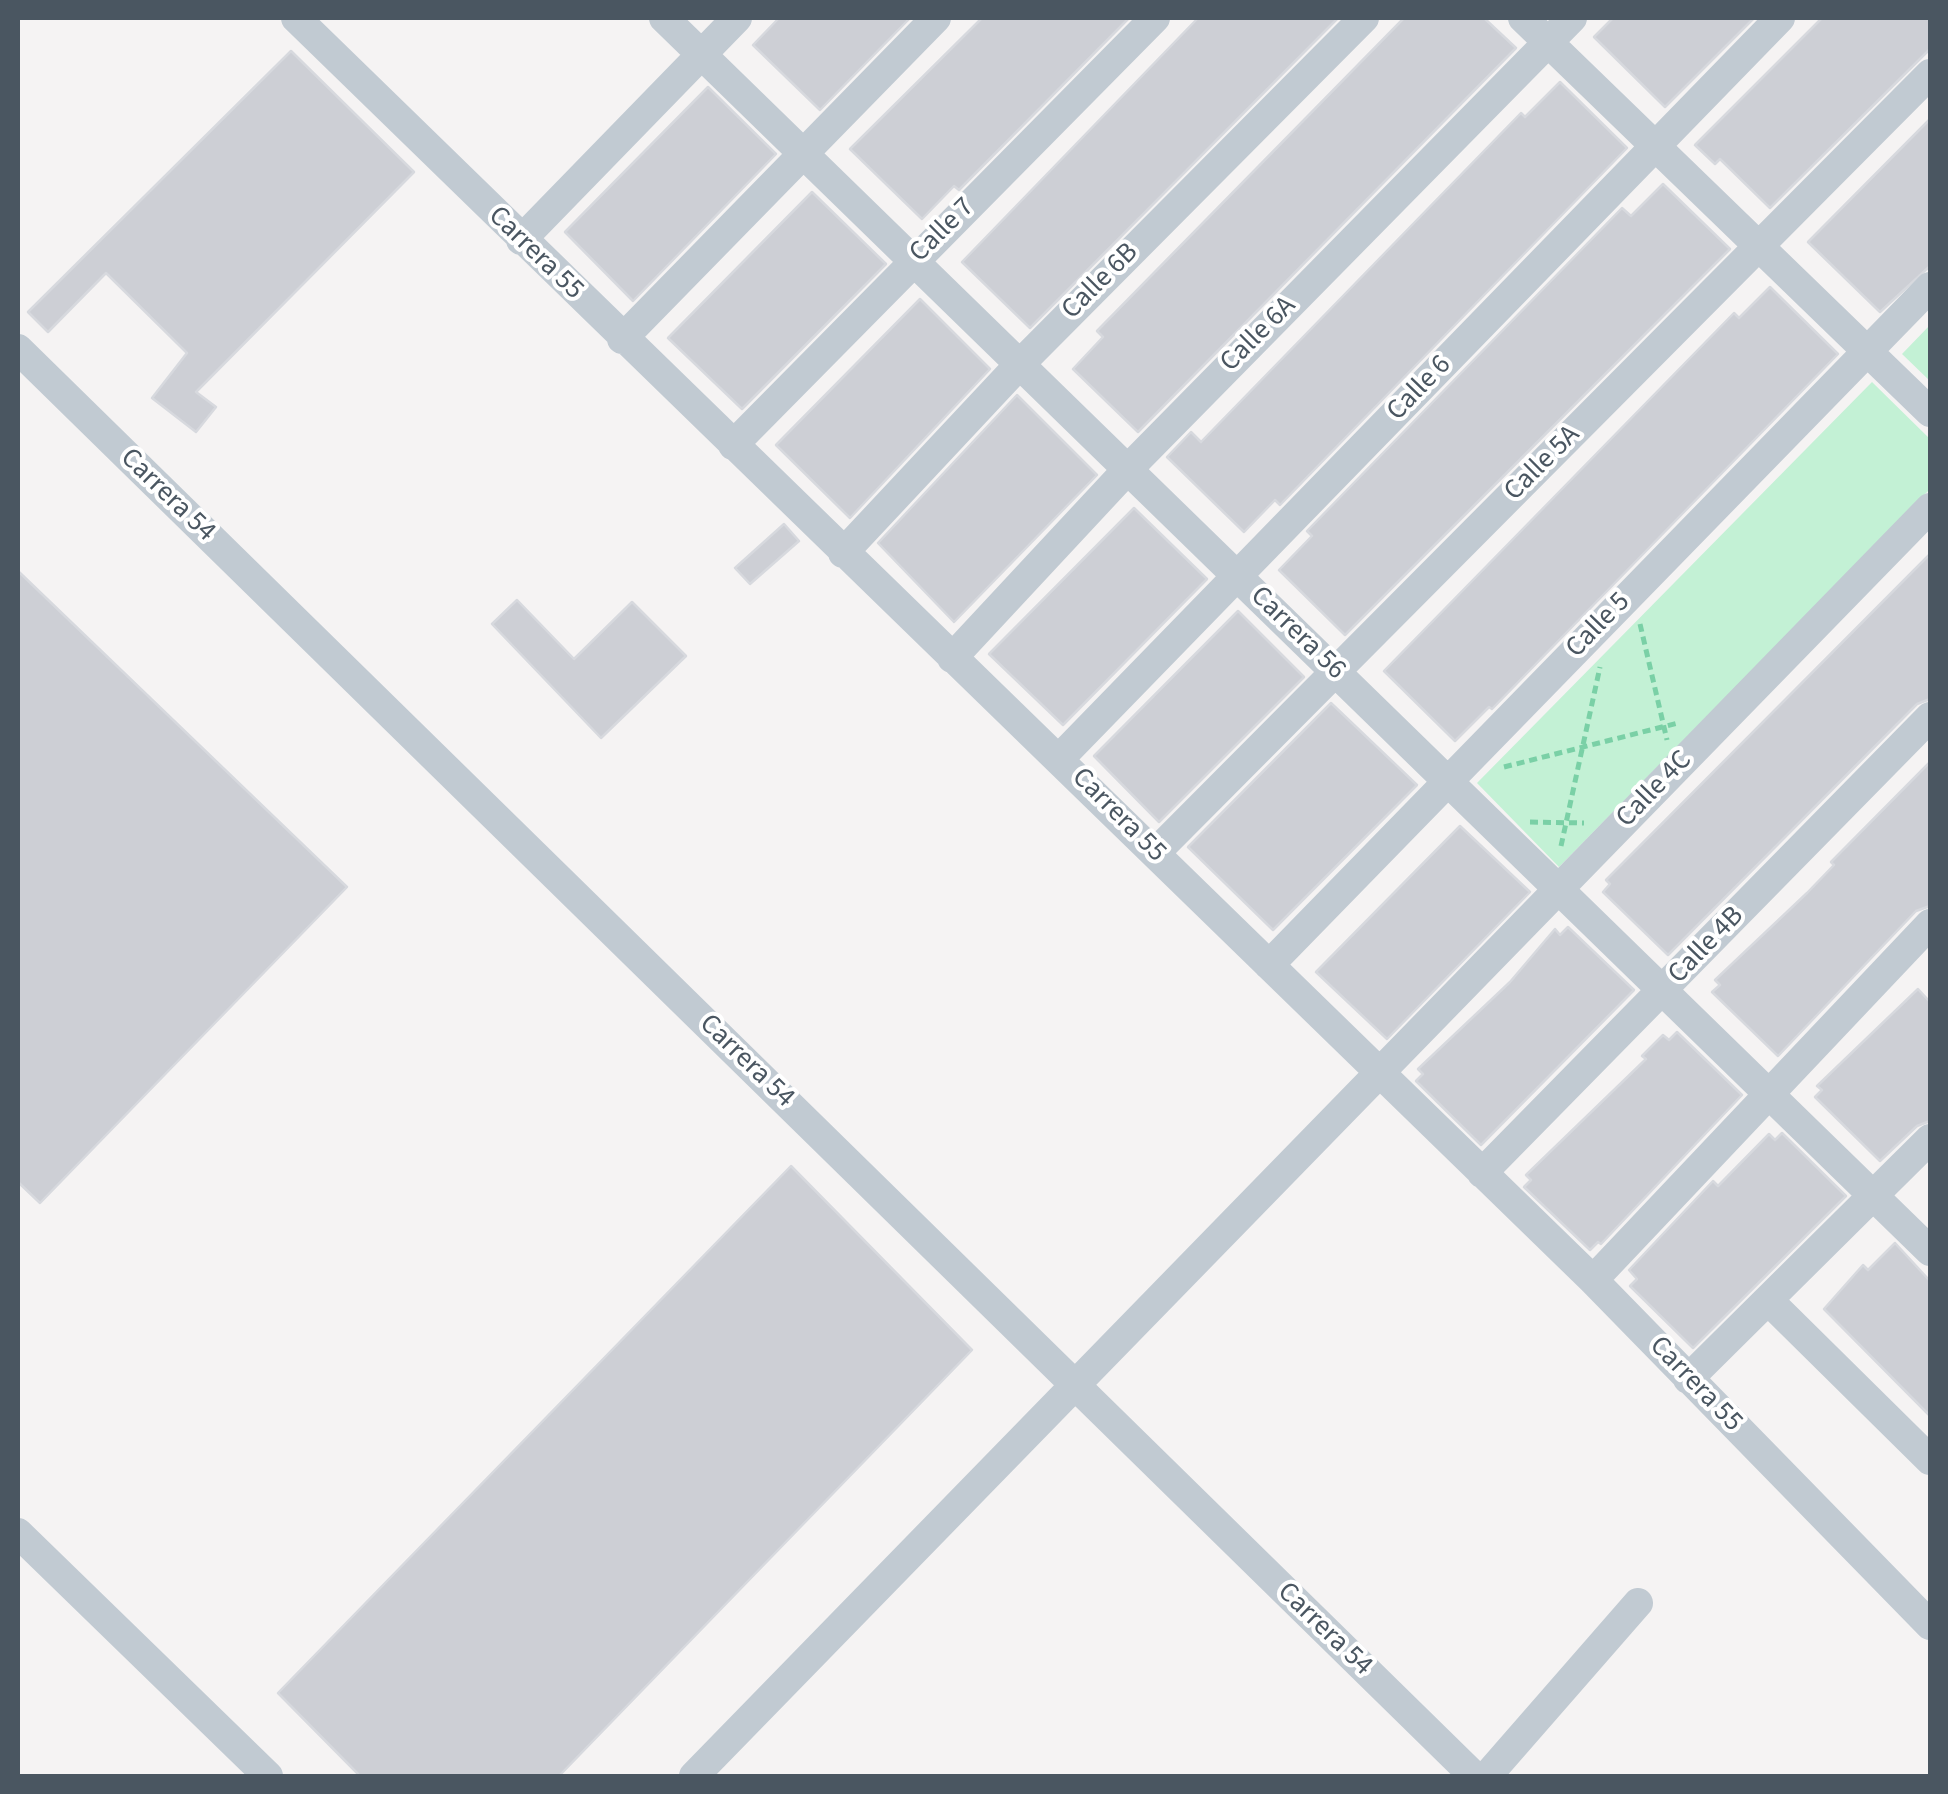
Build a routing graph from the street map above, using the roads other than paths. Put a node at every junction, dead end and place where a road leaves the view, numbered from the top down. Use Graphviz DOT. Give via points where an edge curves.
graph roads {
  1 [pos="296,18"];
  2 [pos="664,18"];
  3 [pos="737,18"];
  4 [pos="936,18"];
  5 [pos="1155,18"];
  6 [pos="1364,18"];
  7 [pos="1523,18"];
  8 [pos="1572,18"];
  9 [pos="1780,18"];
  10 [pos="1548,42"];
  11 [pos="702,54"];
  12 [pos="1930,74"];
  13 [pos="1655,145"];
  14 [pos="802,152"];
  15 [pos="521,240"];
  16 [pos="1761,248"];
  17 [pos="913,260"];
  18 [pos="1930,287"];
  19 [pos="622,338"];
  20 [pos="18,349"];
  21 [pos="1868,352"];
  22 [pos="1020,364"];
  23 [pos="1930,412"];
  24 [pos="732,445"];
  25 [pos="1128,469"];
  26 [pos="1930,508"];
  27 [pos="843,553"];
  28 [pos="1239,577"];
  29 [pos="952,658"];
  30 [pos="1334,670"];
  31 [pos="1930,717"];
  32 [pos="1059,758"];
  33 [pos="1448,781"];
  34 [pos="1156,854"];
  35 [pos="1559,889"];
  36 [pos="1930,924"];
  37 [pos="1269,965"];
  38 [pos="1663,991"];
  39 [pos="1379,1073"];
  40 [pos="1768,1093"];
  41 [pos="1930,1140"];
  42 [pos="1482,1173"];
  43 [pos="1873,1196"];
  44 [pos="1930,1252"];
  45 [pos="1593,1280"];
  46 [pos="1768,1300"];
  47 [pos="1688,1379"];
  48 [pos="1075,1385"];
  49 [pos="1930,1460"];
  50 [pos="18,1533"];
  51 [pos="1638,1603"];
  52 [pos="1930,1625"];
  53 [pos="268,1776"];
  54 [pos="694,1776"];
  55 [pos="1474,1776"];
  56 [pos="1487,1776"];
  1 -- 15 [label="street, Carrera 55"];
  2 -- 11 [label="street, Carrera 56"];
  3 -- 11 [label="street"];
  4 -- 14 [label="street"];
  5 -- 17 [label="street, Calle 7"];
  6 -- 22 [label="street, Calle 6B"];
  7 -- 10 [label="street"];
  8 -- 10 [label="street, Calle 6A"];
  9 -- 13 [label="street, Calle 6"];
  10 -- 13 [label="street"];
  10 -- 25 [label="street, Calle 6A"];
  11 -- 14 [label="street, Carrera 56"];
  11 -- 15 [label="street"];
  12 -- 16 [label="street, Calle 5A"];
  13 -- 16 [label="street"];
  13 -- 28 [label="street, Calle 6"];
  14 -- 17 [label="street, Carrera 56"];
  14 -- 19 [label="street"];
  15 -- 19 [label="street, Carrera 55"];
  16 -- 21 [label="street"];
  16 -- 30 [label="street, Calle 5A"];
  17 -- 22 [label="street, Carrera 56"];
  17 -- 24 [label="street, Calle 7"];
  18 -- 21 [label="street, Calle 5"];
  19 -- 24 [label="street, Carrera 55"];
  20 -- 48 [label="street, Carrera 54"];
  21 -- 23 [label="street"];
  21 -- 33 [label="street, Calle 5"];
  22 -- 25 [label="street, Carrera 56"];
  22 -- 27 [label="street, Calle 6B"];
  24 -- 27 [label="street, Carrera 55"];
  25 -- 28 [label="street, Carrera 56"];
  25 -- 29 [label="street, Calle 6A"];
  26 -- 35 [label="street, Calle 4C"];
  27 -- 29 [label="street, Carrera 55"];
  28 -- 30 [label="street, Carrera 56"];
  28 -- 32 [label="street, Calle 6"];
  29 -- 32 [label="street, Carrera 55"];
  30 -- 33 [label="street, Carrera 56"];
  30 -- 34 [label="street, Calle 5A"];
  31 -- 38 [label="street, Calle 4B"];
  32 -- 34 [label="street, Carrera 55"];
  33 -- 35 [label="street, Carrera 56"];
  33 -- 37 [label="street, Calle 5"];
  34 -- 37 [label="street, Carrera 55"];
  35 -- 38 [label="street, Carrera 56"];
  35 -- 39 [label="street, Calle 4C"];
  36 -- 40 [label="street"];
  37 -- 39 [label="street, Carrera 55"];
  38 -- 40 [label="street, Carrera 56"];
  38 -- 42 [label="street, Calle 4B"];
  39 -- 42 [label="street, Carrera 55"];
  39 -- 48 [label="street, Calle 4C"];
  40 -- 43 [label="street, Carrera 56"];
  40 -- 45 [label="street"];
  41 -- 43 [label="street"];
  42 -- 45 [label="street, Carrera 55"];
  43 -- 44 [label="street, Carrera 56"];
  43 -- 46 [label="street"];
  45 -- 47 [label="street, Carrera 55"];
  46 -- 47 [label="street"];
  46 -- 49 [label="street"];
  47 -- 52 [label="street, Carrera 55"];
  48 -- 54 [label="street, Calle 4C"];
  48 -- 55 [label="street, Carrera 54"];
  50 -- 53 [label="street"];
  51 -- 56 [label="street"];
}
